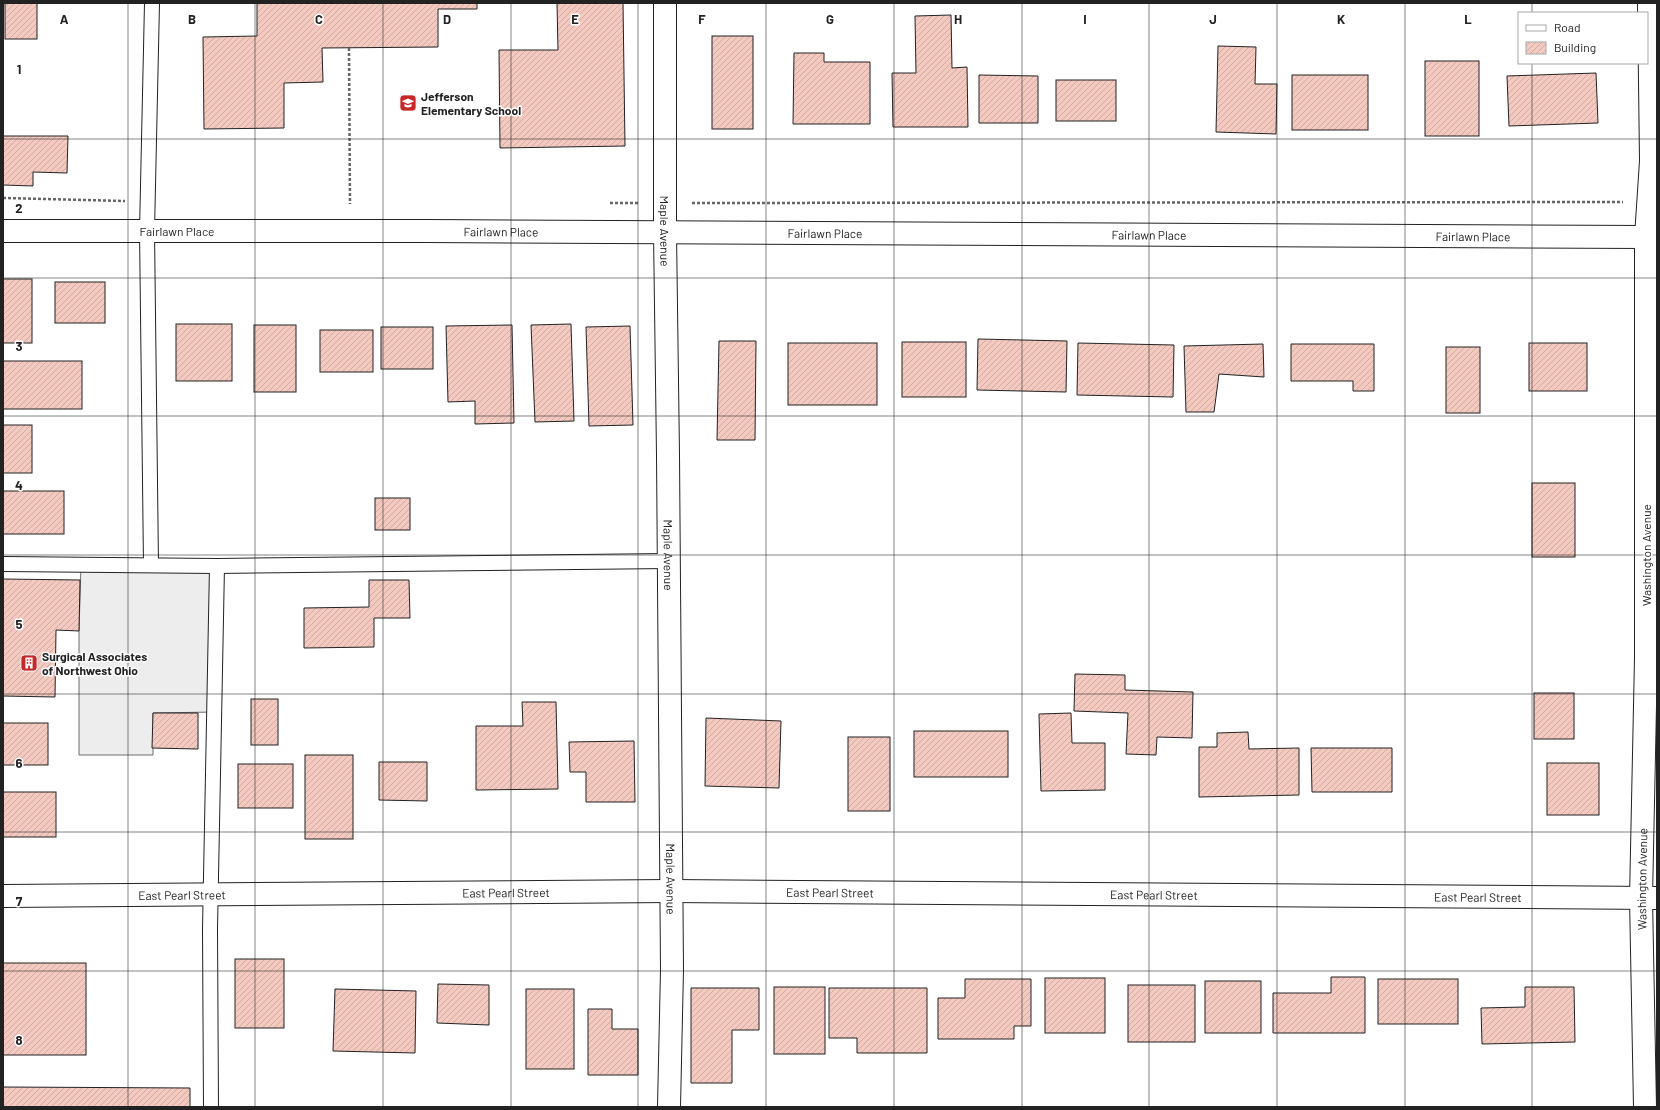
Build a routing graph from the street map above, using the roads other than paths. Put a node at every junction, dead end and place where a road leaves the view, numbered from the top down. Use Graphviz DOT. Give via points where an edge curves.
graph roads {
  1 [pos="152,3"];
  2 [pos="665,3"];
  3 [pos="1649,3"];
  4 [pos="1654,161"];
  5 [pos="3,231"];
  6 [pos="148,231"];
  7 [pos="665,232"];
  8 [pos="1646,237"];
  9 [pos="669,561"];
  10 [pos="3,564"];
  11 [pos="150,565"];
  12 [pos="217,566"];
  13 [pos="671,891"];
  14 [pos="211,895"];
  15 [pos="3,896"];
  16 [pos="1649,898"];
  17 [pos="211,1107"];
  18 [pos="669,1107"];
  19 [pos="1645,1107"];
  1 -- 6 [label="lane"];
  2 -- 7 [label="street, Maple Avenue"];
  3 -- 4 [label="street, Washington Avenue"];
  4 -- 8 [label="street, Washington Avenue"];
  5 -- 6 [label="street, Fairlawn Place"];
  6 -- 7 [label="street, Fairlawn Place"];
  6 -- 11 [label="lane"];
  7 -- 8 [label="street, Fairlawn Place"];
  7 -- 9 [label="street, Maple Avenue"];
  8 -- 16 [label="street, Washington Avenue"];
  9 -- 12 [label="lane"];
  9 -- 13 [label="street, Maple Avenue"];
  10 -- 11 [label="lane"];
  11 -- 12 [label="lane"];
  12 -- 14 [label="lane"];
  13 -- 14 [label="street, East Pearl Street"];
  13 -- 16 [label="street, East Pearl Street"];
  13 -- 18 [label="street, Maple Avenue"];
  14 -- 15 [label="street, East Pearl Street"];
  14 -- 17 [label="lane"];
  16 -- 19 [label="street, Washington Avenue"];
}
